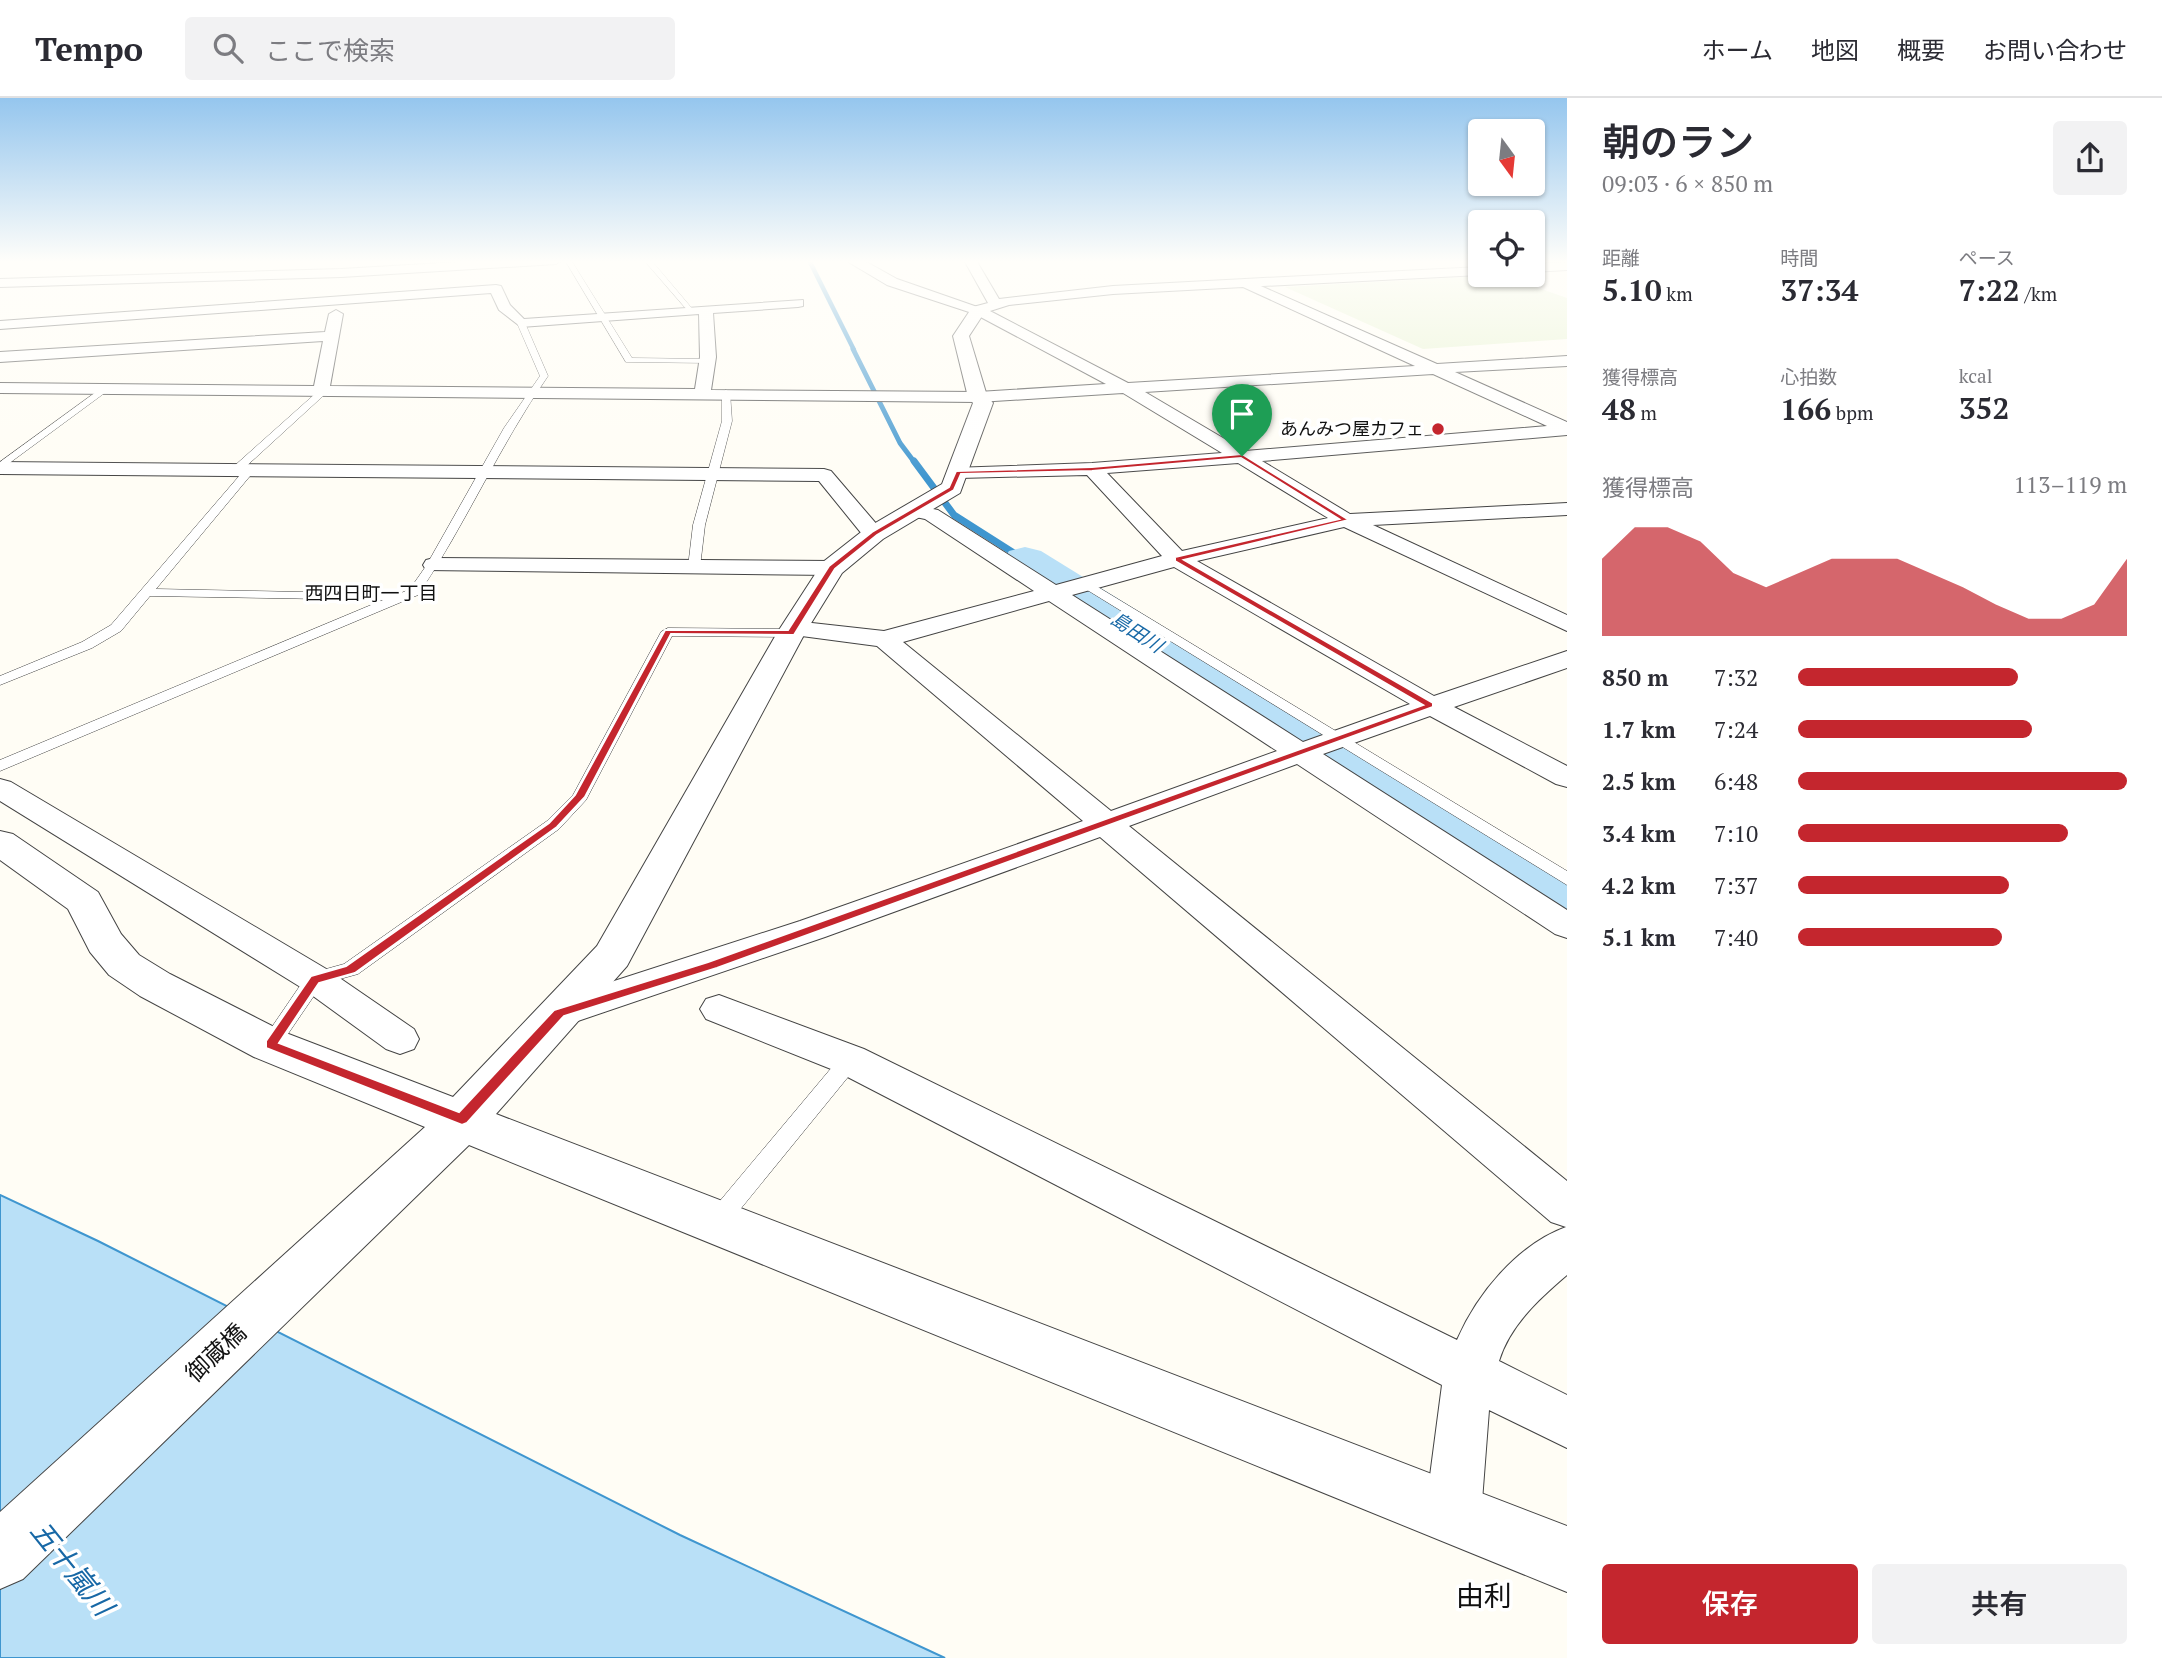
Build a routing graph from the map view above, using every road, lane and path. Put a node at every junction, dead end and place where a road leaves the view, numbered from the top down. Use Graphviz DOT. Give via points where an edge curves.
graph roads {
  1 [pos="84,333"];
  2 [pos="334,333"];
  3 [pos="525,333"];
  4 [pos="613,333"];
  5 [pos="703,333"];
  6 [pos="963,333"];
  7 [pos="1021,333"];
  8 [pos="1355,333"];
  9 [pos="333,336"];
  10 [pos="70,353"];
  11 [pos="0,356"];
  12 [pos="708,360"];
  13 [pos="1567,360"];
  14 [pos="1432,369"];
  15 [pos="44,387"];
  16 [pos="0,388"];
  17 [pos="1126,388"];
  18 [pos="106,389"];
  19 [pos="321,390"];
  20 [pos="532,391"];
  21 [pos="703,392"];
  22 [pos="726,393"];
  23 [pos="978,397"];
  24 [pos="1567,430"];
  25 [pos="1242,456"];
  26 [pos="0,468"];
  27 [pos="1092,469"];
  28 [pos="243,470"];
  29 [pos="486,471"];
  30 [pos="959,472"];
  31 [pos="711,473"];
  32 [pos="1567,509"];
  33 [pos="913,511"];
  34 [pos="1346,520"];
  35 [pos="874,534"];
  36 [pos="1177,559"];
  37 [pos="434,565"];
  38 [pos="694,567"];
  39 [pos="832,568"];
  40 [pos="1088,584"];
  41 [pos="146,592"];
  42 [pos="1055,594"];
  43 [pos="401,598"];
  44 [pos="1567,624"];
  45 [pos="792,631"];
  46 [pos="884,639"];
  47 [pos="1567,659"];
  48 [pos="0,681"];
  49 [pos="1430,705"];
  50 [pos="1336,740"];
  51 [pos="1301,751"];
  52 [pos="0,766"];
  53 [pos="1567,778"];
  54 [pos="0,788"];
  55 [pos="1106,823"];
  56 [pos="0,842"];
  57 [pos="1567,879"];
  58 [pos="1567,926"];
  59 [pos="315,979"];
  60 [pos="719,1009"];
  61 [pos="559,1013"];
  62 [pos="400,1039"];
  63 [pos="270,1045"];
  64 [pos="850,1060"];
  65 [pos="447,1135"];
  66 [pos="1567,1208"];
  67 [pos="717,1221"];
  68 [pos="1567,1247"];
  69 [pos="1468,1375"];
  70 [pos="1567,1422"];
  71 [pos="1453,1514"];
  72 [pos="0,1556"];
  73 [pos="1567,1559"];
  1 -- 10 [label="street"];
  2 -- 9 [label="street"];
  3 -- 20 [label="lane" via="544,376"];
  4 -- 12 [label="lane" via="629,360"];
  5 -- 12 [label="street"];
  6 -- 23 [label="street"];
  7 -- 17 [label="street"];
  8 -- 14 [label="street"];
  9 -- 10 [label="street"];
  9 -- 19 [label="street"];
  10 -- 11 [label="street"];
  10 -- 15 [label="street"];
  12 -- 21 [label="street"];
  13 -- 14 [label="street"];
  14 -- 17 [label="street"];
  14 -- 24 [label="street"];
  15 -- 16 [label="street"];
  15 -- 18 [label="street"];
  17 -- 23 [label="street"];
  17 -- 25 [label="street"];
  18 -- 19 [label="street"];
  18 -- 26 [label="lane"];
  19 -- 20 [label="street"];
  19 -- 28 [label="lane"];
  20 -- 21 [label="street"];
  20 -- 29 [label="lane"];
  21 -- 22 [label="street"];
  22 -- 23 [label="street"];
  22 -- 31 [label="lane" via="727,421"];
  23 -- 30 [label="street" via="982,403"];
  24 -- 25 [label="street"];
  25 -- 27 [label="street"];
  25 -- 34 [label="street"];
  26 -- 28 [label="street"];
  27 -- 30 [label="street"];
  27 -- 36 [label="street"];
  28 -- 29 [label="street"];
  28 -- 41 [label="lane"];
  29 -- 31 [label="street"];
  29 -- 37 [label="lane"];
  30 -- 33 [label="street, 御蔵橋" via="952,488"];
  31 -- 35 [label="street" via="824,475"];
  31 -- 38 [label="lane"];
  32 -- 34 [label="street"];
  33 -- 35 [label="street, 御蔵橋"];
  33 -- 42 [label="street" via="931,514"];
  34 -- 36 [label="street"];
  34 -- 44 [label="street"];
  35 -- 39 [label="street, 御蔵橋"];
  36 -- 40 [label="street"];
  36 -- 49 [label="street"];
  37 -- 38 [label="street"];
  37 -- 43 [label="lane" via="414,592"];
  38 -- 39 [label="street"];
  39 -- 45 [label="street, 御蔵橋"];
  40 -- 42 [label="street"];
  40 -- 50 [label="lane"];
  41 -- 43 [label="lane"];
  41 -- 48 [label="lane" via="116,628"];
  42 -- 46 [label="street"];
  42 -- 51 [label="street"];
  43 -- 52 [label="lane"];
  45 -- 46 [label="street"];
  45 -- 59 [label="lane" via="668,632 580,797 553,825 351,970"];
  45 -- 61 [label="street, 御蔵橋" via="612,956"];
  46 -- 55 [label="street"];
  47 -- 49 [label="street"];
  49 -- 50 [label="street"];
  49 -- 53 [label="street"];
  50 -- 51 [label="street"];
  50 -- 57 [label="lane"];
  51 -- 55 [label="street"];
  51 -- 58 [label="street"];
  54 -- 59 [label="street"];
  55 -- 61 [label="street" via="712,965"];
  55 -- 66 [label="street"];
  56 -- 63 [label="street" via="84,901 105,942 124,965"];
  59 -- 62 [label="street"];
  59 -- 63 [label="lane"];
  60 -- 64 [label="street"];
  61 -- 65 [label="street, 御蔵橋"];
  63 -- 65 [label="street"];
  64 -- 67 [label="lane"];
  64 -- 69 [label="street"];
  65 -- 67 [label="street"];
  65 -- 72 [label="street, 御蔵橋"];
  67 -- 71 [label="street"];
  68 -- 69 [label="street" via="1489,1323"];
  69 -- 70 [label="street"];
  69 -- 71 [label="street"];
  71 -- 73 [label="street"];
}
